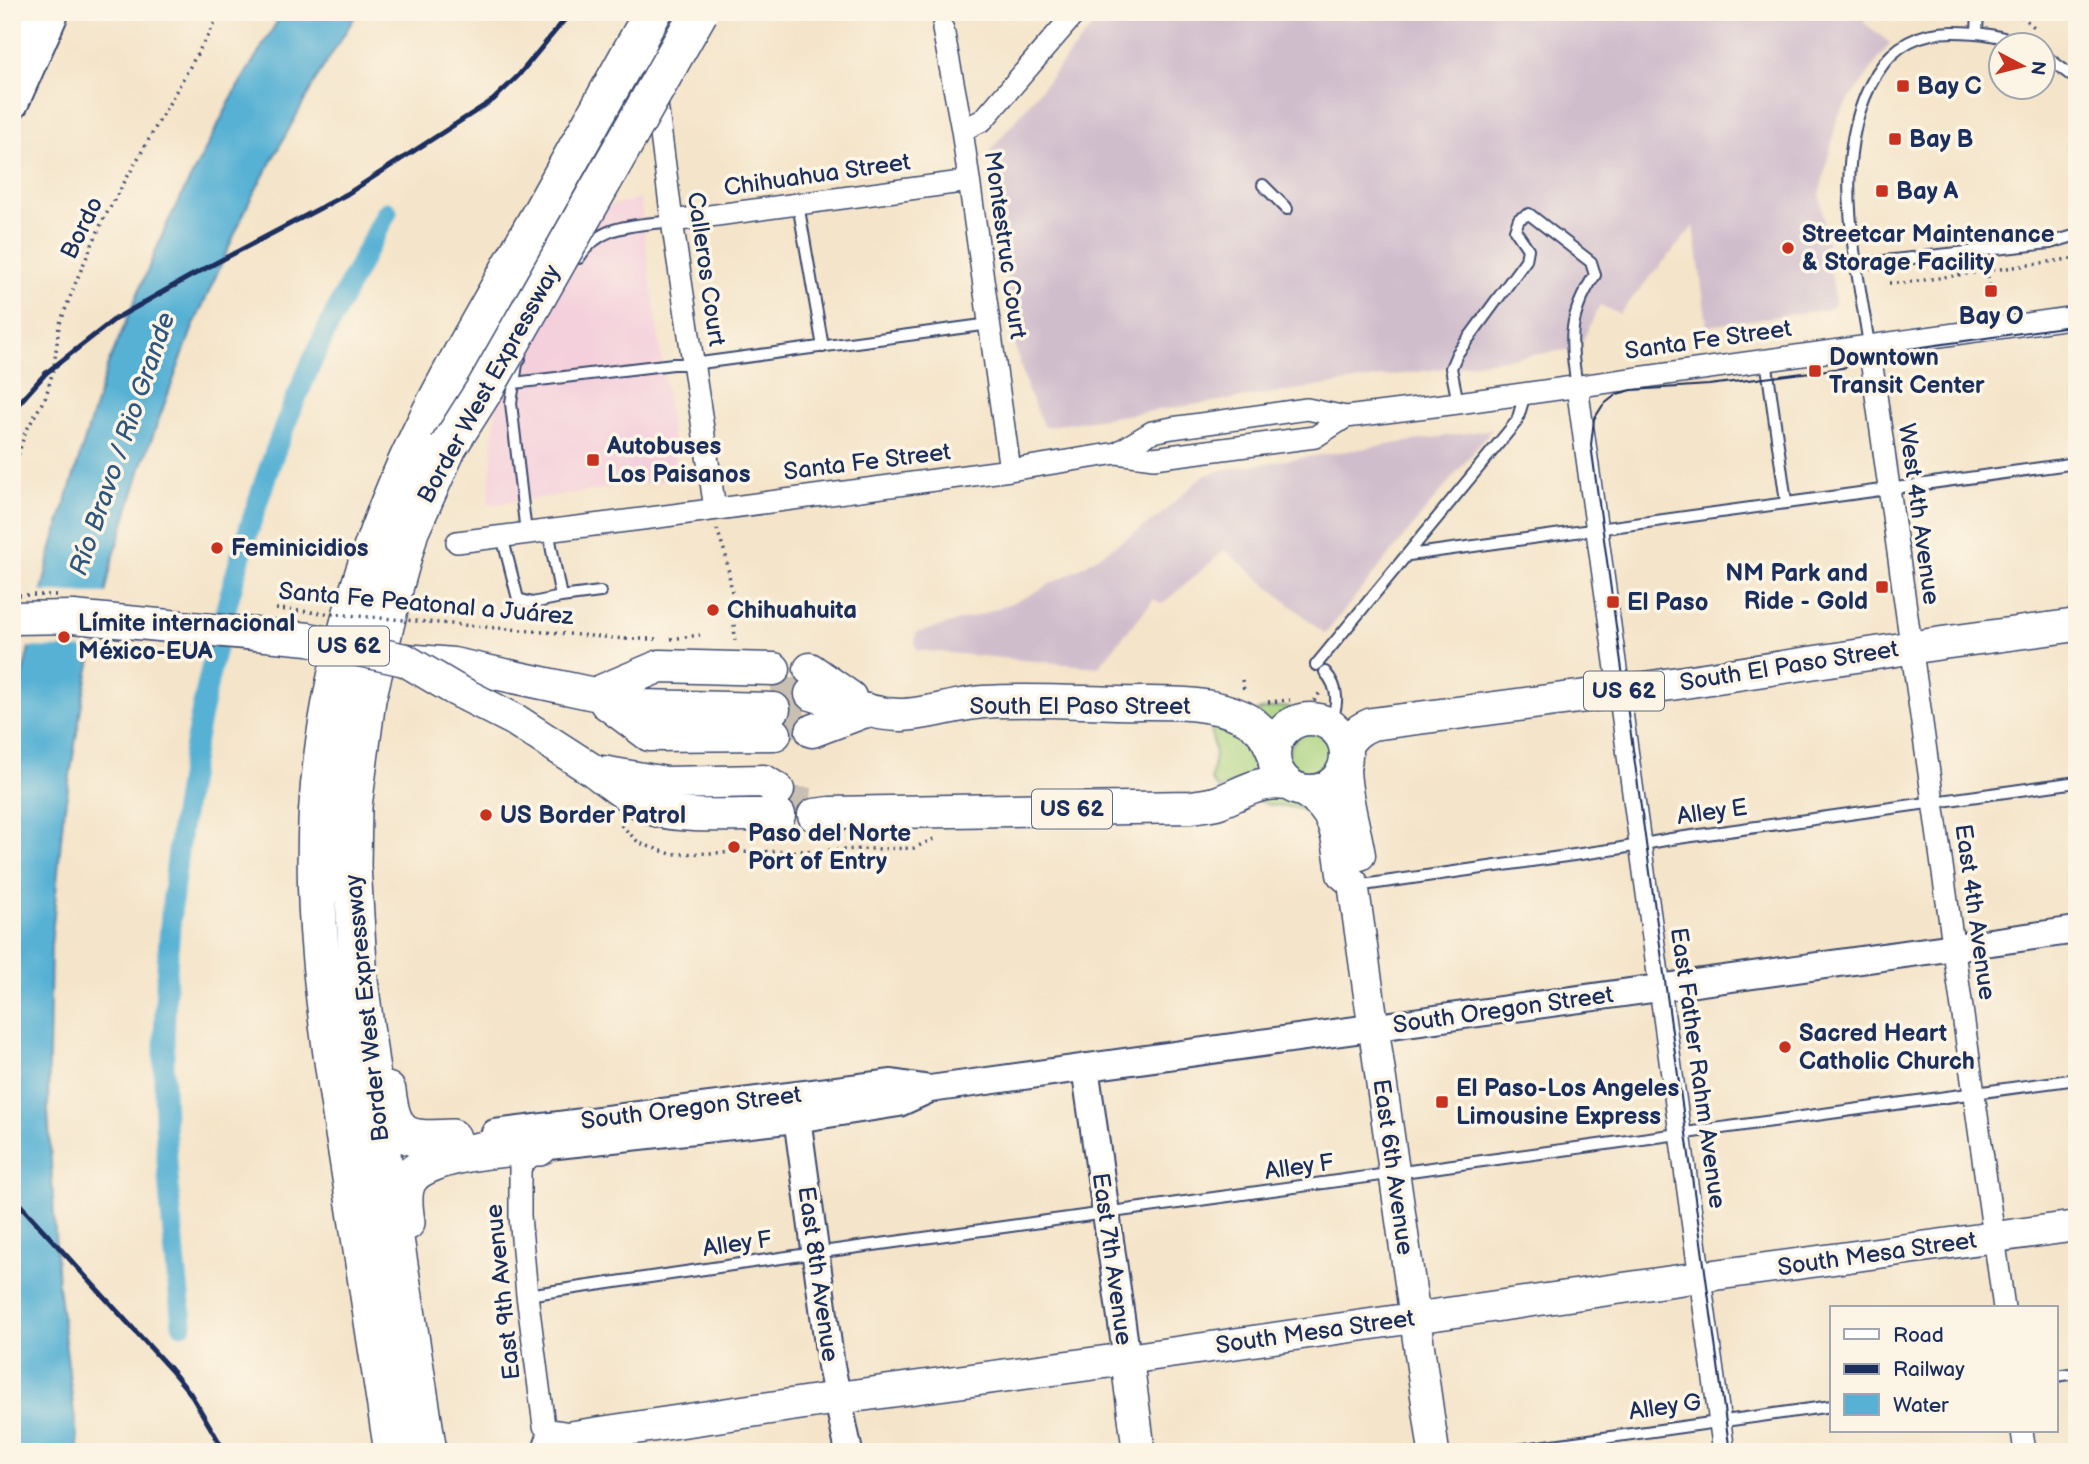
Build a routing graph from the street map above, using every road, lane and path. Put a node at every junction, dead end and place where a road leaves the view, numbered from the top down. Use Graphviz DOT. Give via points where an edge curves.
graph roads {
  1 [pos="222,12"];
  2 [pos="699,12"];
  3 [pos="1076,12"];
  4 [pos="1978,12"];
  5 [pos="2016,12"];
  6 [pos="36,26"];
  7 [pos="647,26"];
  8 [pos="2034,27"];
  9 [pos="943,29"];
  10 [pos="1977,32"];
  11 [pos="1988,33"];
  12 [pos="2058,66"];
  13 [pos="2077,80"];
  14 [pos="12,102"];
  15 [pos="962,130"];
  16 [pos="969,181"];
  17 [pos="1263,185"];
  18 [pos="798,204"];
  19 [pos="1287,209"];
  20 [pos="672,221"];
  21 [pos="2077,235"];
  22 [pos="2077,258"];
  23 [pos="575,264"];
  24 [pos="1857,264"];
  25 [pos="1987,270"];
  26 [pos="1889,283"];
  27 [pos="1990,290"];
  28 [pos="2077,317"];
  29 [pos="990,324"];
  30 [pos="1869,345"];
  31 [pos="823,346"];
  32 [pos="523,353"];
  33 [pos="1766,359"];
  34 [pos="693,364"];
  35 [pos="513,383"];
  36 [pos="1577,386"];
  37 [pos="1525,394"];
  38 [pos="1458,403"];
  39 [pos="433,443"];
  40 [pos="2077,463"];
  41 [pos="1010,470"];
  42 [pos="12,475"];
  43 [pos="1888,488"];
  44 [pos="1786,502"];
  45 [pos="715,509"];
  46 [pos="548,530"];
  47 [pos="1598,530"];
  48 [pos="526,533"];
  49 [pos="502,536"];
  50 [pos="457,542"];
  51 [pos="1409,555"];
  52 [pos="600,592"];
  53 [pos="12,594"];
  54 [pos="562,597"];
  55 [pos="67,606"];
  56 [pos="268,608"];
  57 [pos="12,618"];
  58 [pos="2077,625"];
  59 [pos="700,635"];
  60 [pos="735,642"];
  61 [pos="1911,648"];
  62 [pos="405,660"];
  63 [pos="1620,692"];
  64 [pos="868,710"];
  65 [pos="1340,746"];
  66 [pos="1273,752"];
  67 [pos="594,771"];
  68 [pos="2077,782"];
  69 [pos="1295,788"];
  70 [pos="778,802"];
  71 [pos="1932,804"];
  72 [pos="353,806"];
  73 [pos="819,811"];
  74 [pos="621,825"];
  75 [pos="1640,845"];
  76 [pos="830,851"];
  77 [pos="1353,885"];
  78 [pos="2077,930"];
  79 [pos="1954,947"];
  80 [pos="1660,988"];
  81 [pos="1374,1028"];
  82 [pos="1085,1067"];
  83 [pos="2077,1079"];
  84 [pos="1975,1094"];
  85 [pos="795,1107"];
  86 [pos="1681,1134"];
  87 [pos="452,1138"];
  88 [pos="539,1147"];
  89 [pos="1395,1175"];
  90 [pos="1106,1215"];
  91 [pos="2077,1226"];
  92 [pos="1994,1238"];
  93 [pos="815,1253"];
  94 [pos="1700,1277"];
  95 [pos="527,1296"];
  96 [pos="2004,1306"];
  97 [pos="1415,1317"];
  98 [pos="1127,1359"];
  99 [pos="2077,1373"];
  100 [pos="2058,1376"];
  101 [pos="838,1398"];
  102 [pos="1830,1406"];
  103 [pos="1720,1421"];
  104 [pos="2022,1432"];
  105 [pos="551,1444"];
  106 [pos="393,1452"];
  107 [pos="428,1452"];
  108 [pos="440,1452"];
  109 [pos="849,1452"];
  110 [pos="1139,1452"];
  111 [pos="1434,1452"];
  112 [pos="1503,1452"];
  113 [pos="1724,1452"];
  114 [pos="2025,1452"];
  1 -- 42 [label="path, Bordo" via="103,220 64,314 46,396 25,433"];
  2 -- 39 [label="highway, Border West Expressway, bridge" via="486,387"];
  3 -- 15 [label="street" via="983,120"];
  4 -- 10 [label="lane"];
  5 -- 8 [label="path"];
  6 -- 14 [label="highway"];
  7 -- 20 [label="street, Calleros Court"];
  7 -- 39 [label="highway, Border West Expressway" via="481,321"];
  9 -- 15 [label="street, Montestruc Court"];
  10 -- 11 [label="lane"];
  10 -- 24 [label="lane" via="1916,36 1881,66 1867,90 1852,153 1851,221"];
  12 -- 13 [label="lane"];
  15 -- 16 [label="street, Montestruc Court"];
  16 -- 18 [label="street, Chihuahua Street"];
  16 -- 29 [label="street, Montestruc Court"];
  17 -- 19 [label="lane"];
  18 -- 20 [label="street, Chihuahua Street"];
  18 -- 31 [label="lane"];
  20 -- 23 [label="lane" via="618,228 596,237"];
  20 -- 34 [label="street, Calleros Court"];
  21 -- 24 [label="lane" via="2050,243"];
  22 -- 25 [label="path"];
  24 -- 30 [label="lane"];
  25 -- 26 [label="path"];
  25 -- 27 [label="path"];
  28 -- 30 [label="street, Santa Fe Street"];
  29 -- 31 [label="lane"];
  29 -- 41 [label="street, Montestruc Court"];
  30 -- 33 [label="street, Santa Fe Street"];
  30 -- 43 [label="street, West 4th Avenue"];
  31 -- 34 [label="lane"];
  32 -- 35 [label="lane"];
  33 -- 36 [label="street, Santa Fe Street"];
  33 -- 44 [label="lane"];
  34 -- 35 [label="lane"];
  34 -- 45 [label="street, Calleros Court"];
  35 -- 48 [label="lane"];
  36 -- 37 [label="street, Santa Fe Street"];
  36 -- 38 [label="lane" via="1571,330 1583,293 1595,275 1591,262 1530,214 1519,219 1515,230 1528,249 1526,260 1451,368"];
  36 -- 47 [label="street, East Father Rahm Avenue"];
  37 -- 38 [label="street, Santa Fe Street"];
  37 -- 51 [label="lane" via="1517,421"];
  38 -- 41 [label="street, Santa Fe Street" via="1346,417 1307,409 1172,428 1152,432 1116,453"];
  39 -- 72 [label="highway, Border West Expressway" via="367,699"];
  39 -- 106 [label="highway, Border West Expressway" via="390,503 350,623 323,751 317,843 321,972 331,1055"];
  40 -- 43 [label="lane"];
  41 -- 45 [label="street, Santa Fe Street"];
  43 -- 44 [label="lane"];
  43 -- 61 [label="street, West 4th Avenue"];
  44 -- 47 [label="lane"];
  45 -- 46 [label="street, Santa Fe Street"];
  45 -- 60 [label="path" via="733,599"];
  46 -- 48 [label="street, Santa Fe Street"];
  46 -- 54 [label="lane"];
  47 -- 51 [label="lane"];
  47 -- 63 [label="street, East Father Rahm Avenue"];
  48 -- 49 [label="street, Santa Fe Street"];
  49 -- 50 [label="street, Santa Fe Street"];
  49 -- 54 [label="lane" via="517,598 532,603"];
  51 -- 65 [label="lane" via="1321,669 1336,689"];
  52 -- 54 [label="lane"];
  53 -- 55 [label="path, bridge"];
  55 -- 57 [label="main road"];
  55 -- 62 [label="main road, US 62, bridge" via="309,639"];
  56 -- 59 [label="path, Santa Fe Peatonal a Juárez, bridge" via="626,639"];
  58 -- 61 [label="main road, South El Paso Street / US 62"];
  61 -- 63 [label="main road, South El Paso Street / US 62"];
  61 -- 71 [label="street, East 4th Avenue"];
  62 -- 67 [label="main road, US 62, bridge" via="515,720"];
  62 -- 67 [label="main road, US 62" via="453,664 640,706 774,708 765,754 654,756"];
  63 -- 65 [label="main road, South El Paso Street / US 62" via="1372,724"];
  63 -- 75 [label="street, East Father Rahm Avenue"];
  64 -- 64 [label="main road, South El Paso Street" via="811,701"];
  64 -- 66 [label="main road, South El Paso Street" via="906,715 982,702 1038,701 1188,705 1216,709 1256,724"];
  65 -- 66 [label="main road" via="1320,720 1309,718 1281,732"];
  65 -- 69 [label="main road, US 62" via="1339,777 1331,785 1314,792"];
  65 -- 77 [label="main road, East 6th Avenue" via="1362,870"];
  66 -- 69 [label="main road" via="1276,769"];
  67 -- 70 [label="main road, US 62" via="657,810 685,814"];
  68 -- 71 [label="lane, Alley E"];
  69 -- 73 [label="main road, US 62" via="1260,784 1217,803 1192,807"];
  69 -- 77 [label="main road, East 6th Avenue" via="1321,804 1330,818 1342,874"];
  71 -- 75 [label="lane, Alley E"];
  71 -- 79 [label="street, East 4th Avenue"];
  72 -- 87 [label="highway" via="362,840 366,923 390,1110 397,1128 409,1138"];
  72 -- 107 [label="highway, Border West Expressway" via="359,981"];
  74 -- 76 [label="path" via="639,843 671,854"];
  75 -- 77 [label="lane, Alley E"];
  75 -- 80 [label="street, East Father Rahm Avenue"];
  77 -- 81 [label="main road, East 6th Avenue"];
  78 -- 79 [label="street, South Oregon Street"];
  79 -- 80 [label="street, South Oregon Street"];
  79 -- 84 [label="street, East 4th Avenue"];
  80 -- 81 [label="street, South Oregon Street"];
  80 -- 86 [label="street, East Father Rahm Avenue"];
  81 -- 82 [label="street, South Oregon Street"];
  81 -- 89 [label="main road, East 6th Avenue"];
  82 -- 85 [label="street, South Oregon Street" via="930,1090 900,1103"];
  82 -- 90 [label="street, East 7th Avenue"];
  83 -- 84 [label="lane, Alley F"];
  84 -- 86 [label="lane, Alley F"];
  84 -- 92 [label="street, East 4th Avenue"];
  85 -- 87 [label="street, South Oregon Street"];
  85 -- 88 [label="street, South Oregon Street"];
  85 -- 93 [label="street, East 8th Avenue"];
  86 -- 89 [label="lane, Alley F"];
  86 -- 94 [label="street, East Father Rahm Avenue"];
  88 -- 95 [label="street, East 9th Avenue" via="520,1167"];
  88 -- 108 [label="highway" via="434,1160 418,1169 406,1185 403,1206"];
  89 -- 90 [label="lane, Alley F"];
  89 -- 97 [label="main road, East 6th Avenue"];
  90 -- 93 [label="lane, Alley F"];
  90 -- 98 [label="street, East 7th Avenue"];
  91 -- 92 [label="main road, South Mesa Street"];
  92 -- 94 [label="main road, South Mesa Street"];
  92 -- 96 [label="street, East 4th Avenue"];
  93 -- 95 [label="lane, Alley F"];
  93 -- 101 [label="street, East 8th Avenue"];
  94 -- 97 [label="main road, South Mesa Street"];
  94 -- 103 [label="street, East Father Rahm Avenue"];
  95 -- 105 [label="street, East 9th Avenue" via="544,1426"];
  97 -- 98 [label="main road, South Mesa Street"];
  97 -- 111 [label="main road, East 6th Avenue"];
  98 -- 101 [label="main road, South Mesa Street"];
  98 -- 110 [label="main road, East 7th Avenue"];
  99 -- 100 [label="lane"];
  101 -- 105 [label="main road, South Mesa Street"];
  101 -- 109 [label="street, East 8th Avenue"];
  102 -- 103 [label="lane, Alley G"];
  103 -- 112 [label="lane, Alley G"];
  103 -- 113 [label="street, East Father Rahm Avenue"];
  104 -- 114 [label="street"];
}
